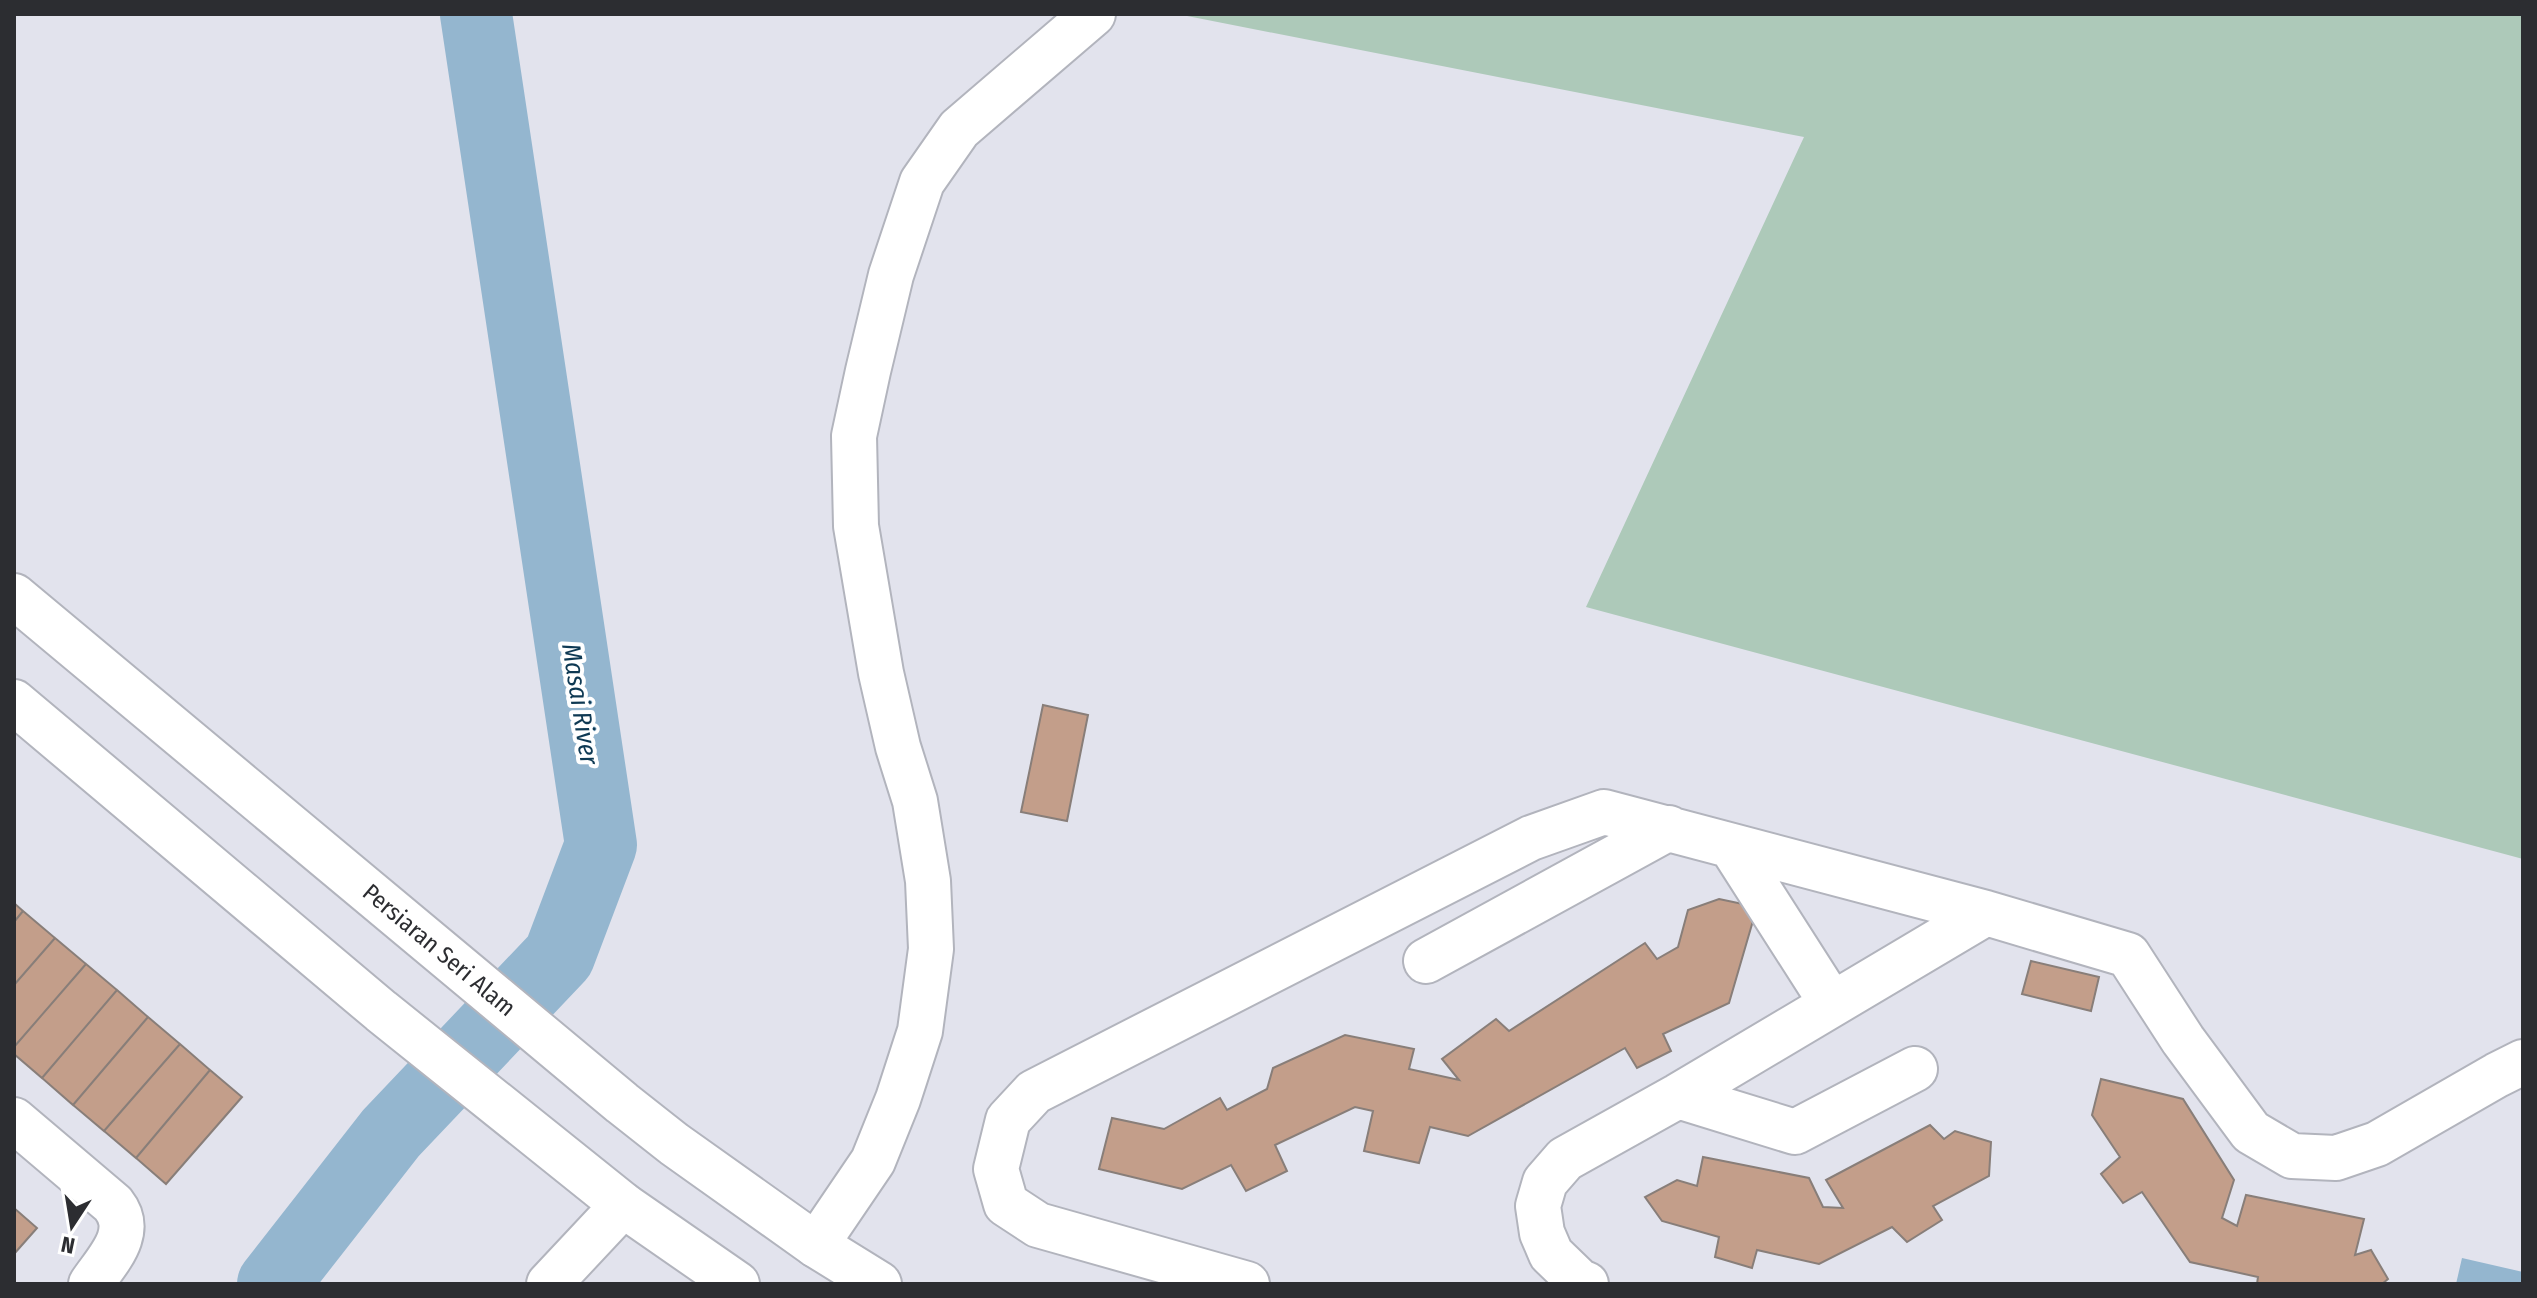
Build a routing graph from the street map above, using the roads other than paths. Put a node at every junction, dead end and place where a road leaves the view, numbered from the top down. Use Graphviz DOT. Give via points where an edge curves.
graph roads {
  1 [pos="1093,14"];
  2 [pos="14,596"];
  3 [pos="14,702"];
  4 [pos="1669,828"];
  5 [pos="1731,846"];
  6 [pos="1986,913"];
  7 [pos="1426,961"];
  8 [pos="1832,1004"];
  9 [pos="2523,1062"];
  10 [pos="1915,1069"];
  11 [pos="1678,1096"];
  12 [pos="14,1120"];
  13 [pos="623,1205"];
  14 [pos="816,1245"];
  15 [pos="91,1284"];
  16 [pos="549,1284"];
  17 [pos="737,1284"];
  18 [pos="879,1284"];
  19 [pos="1247,1284"];
  20 [pos="1586,1284"];
  1 -- 14 [label="main road" via="959,129 922,182 891,275 868,371 854,436 856,526 881,673 915,801 928,881 931,949 920,1031 898,1099 873,1161"];
  2 -- 14 [label="main road, Persiaran Seri Alam" via="622,1103"];
  3 -- 13 [label="main road" via="381,1011"];
  4 -- 5 [label="main road"];
  4 -- 7 [label="main road"];
  4 -- 19 [label="main road" via="1604,812 1531,838 1034,1092 1008,1120 996,1169 1006,1204 1038,1225"];
  5 -- 6 [label="main road"];
  5 -- 8 [label="main road"];
  6 -- 8 [label="main road"];
  6 -- 9 [label="main road" via="2128,955 2251,1132 2292,1156 2336,1158 2377,1144"];
  8 -- 11 [label="main road"];
  10 -- 11 [label="main road" via="1795,1132"];
  11 -- 20 [label="main road" via="1565,1159 1545,1182 1538,1206 1542,1233 1551,1254"];
  12 -- 15 [label="main road" via="120,1213 122,1236"];
  13 -- 16 [label="main road"];
  13 -- 17 [label="main road"];
  14 -- 18 [label="main road, Persiaran Seri Alam"];
}
